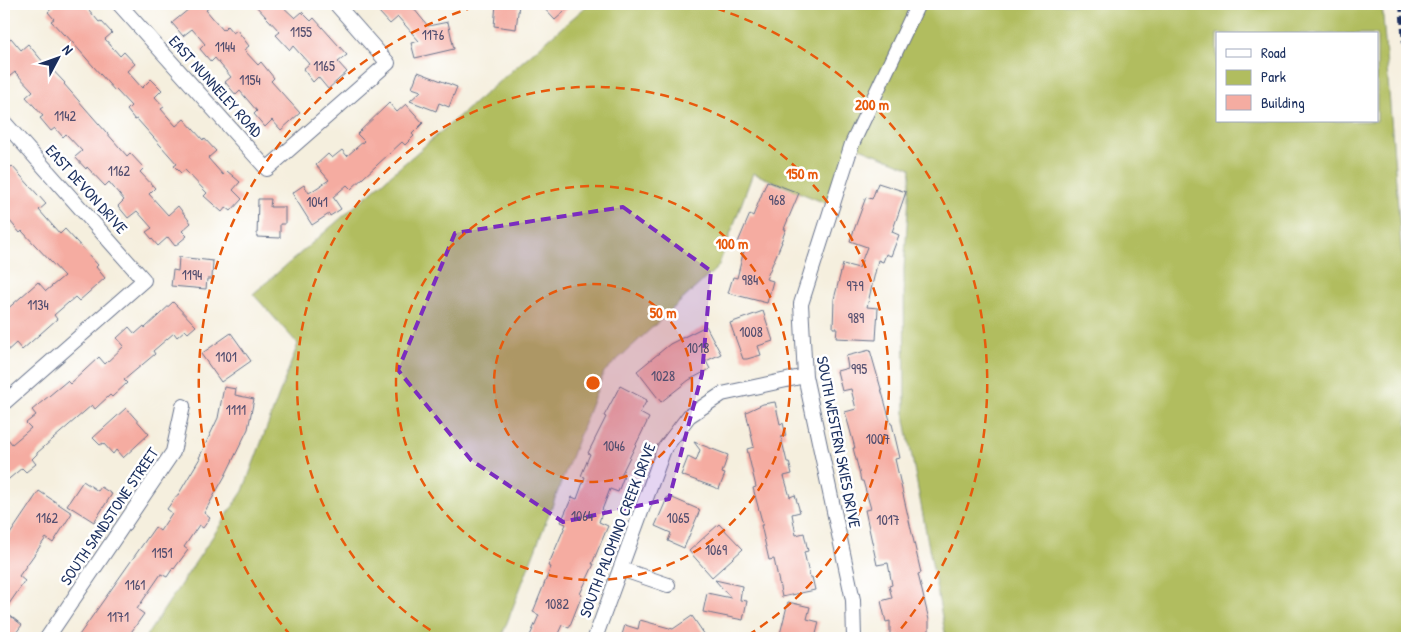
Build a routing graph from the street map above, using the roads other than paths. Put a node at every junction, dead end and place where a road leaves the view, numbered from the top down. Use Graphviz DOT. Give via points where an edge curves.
graph roads {
  1 [pos="119,4"];
  2 [pos="336,4"];
  3 [pos="918,4"];
  4 [pos="4,122"];
  5 [pos="805,376"];
  6 [pos="4,402"];
  7 [pos="184,406"];
  8 [pos="621,569"];
  9 [pos="668,585"];
  10 [pos="47,638"];
  11 [pos="596,638"];
  12 [pos="854,638"];
  1 -- 2 [label="street, EAST NUNNELEY ROAD" via="267,169 388,63"];
  3 -- 5 [label="street, SOUTH WESTERN SKIES DRIVE" via="852,144 801,304"];
  4 -- 6 [label="street, EAST DEVON DRIVE" via="144,280"];
  5 -- 8 [label="street, SOUTH PALOMINO CREEK DRIVE" via="722,394 689,416 664,449"];
  5 -- 12 [label="street, SOUTH WESTERN SKIES DRIVE" via="853,600"];
  7 -- 10 [label="street, SOUTH SANDSTONE STREET" via="173,452"];
  8 -- 9 [label="street"];
  8 -- 11 [label="street, SOUTH PALOMINO CREEK DRIVE"];
}
